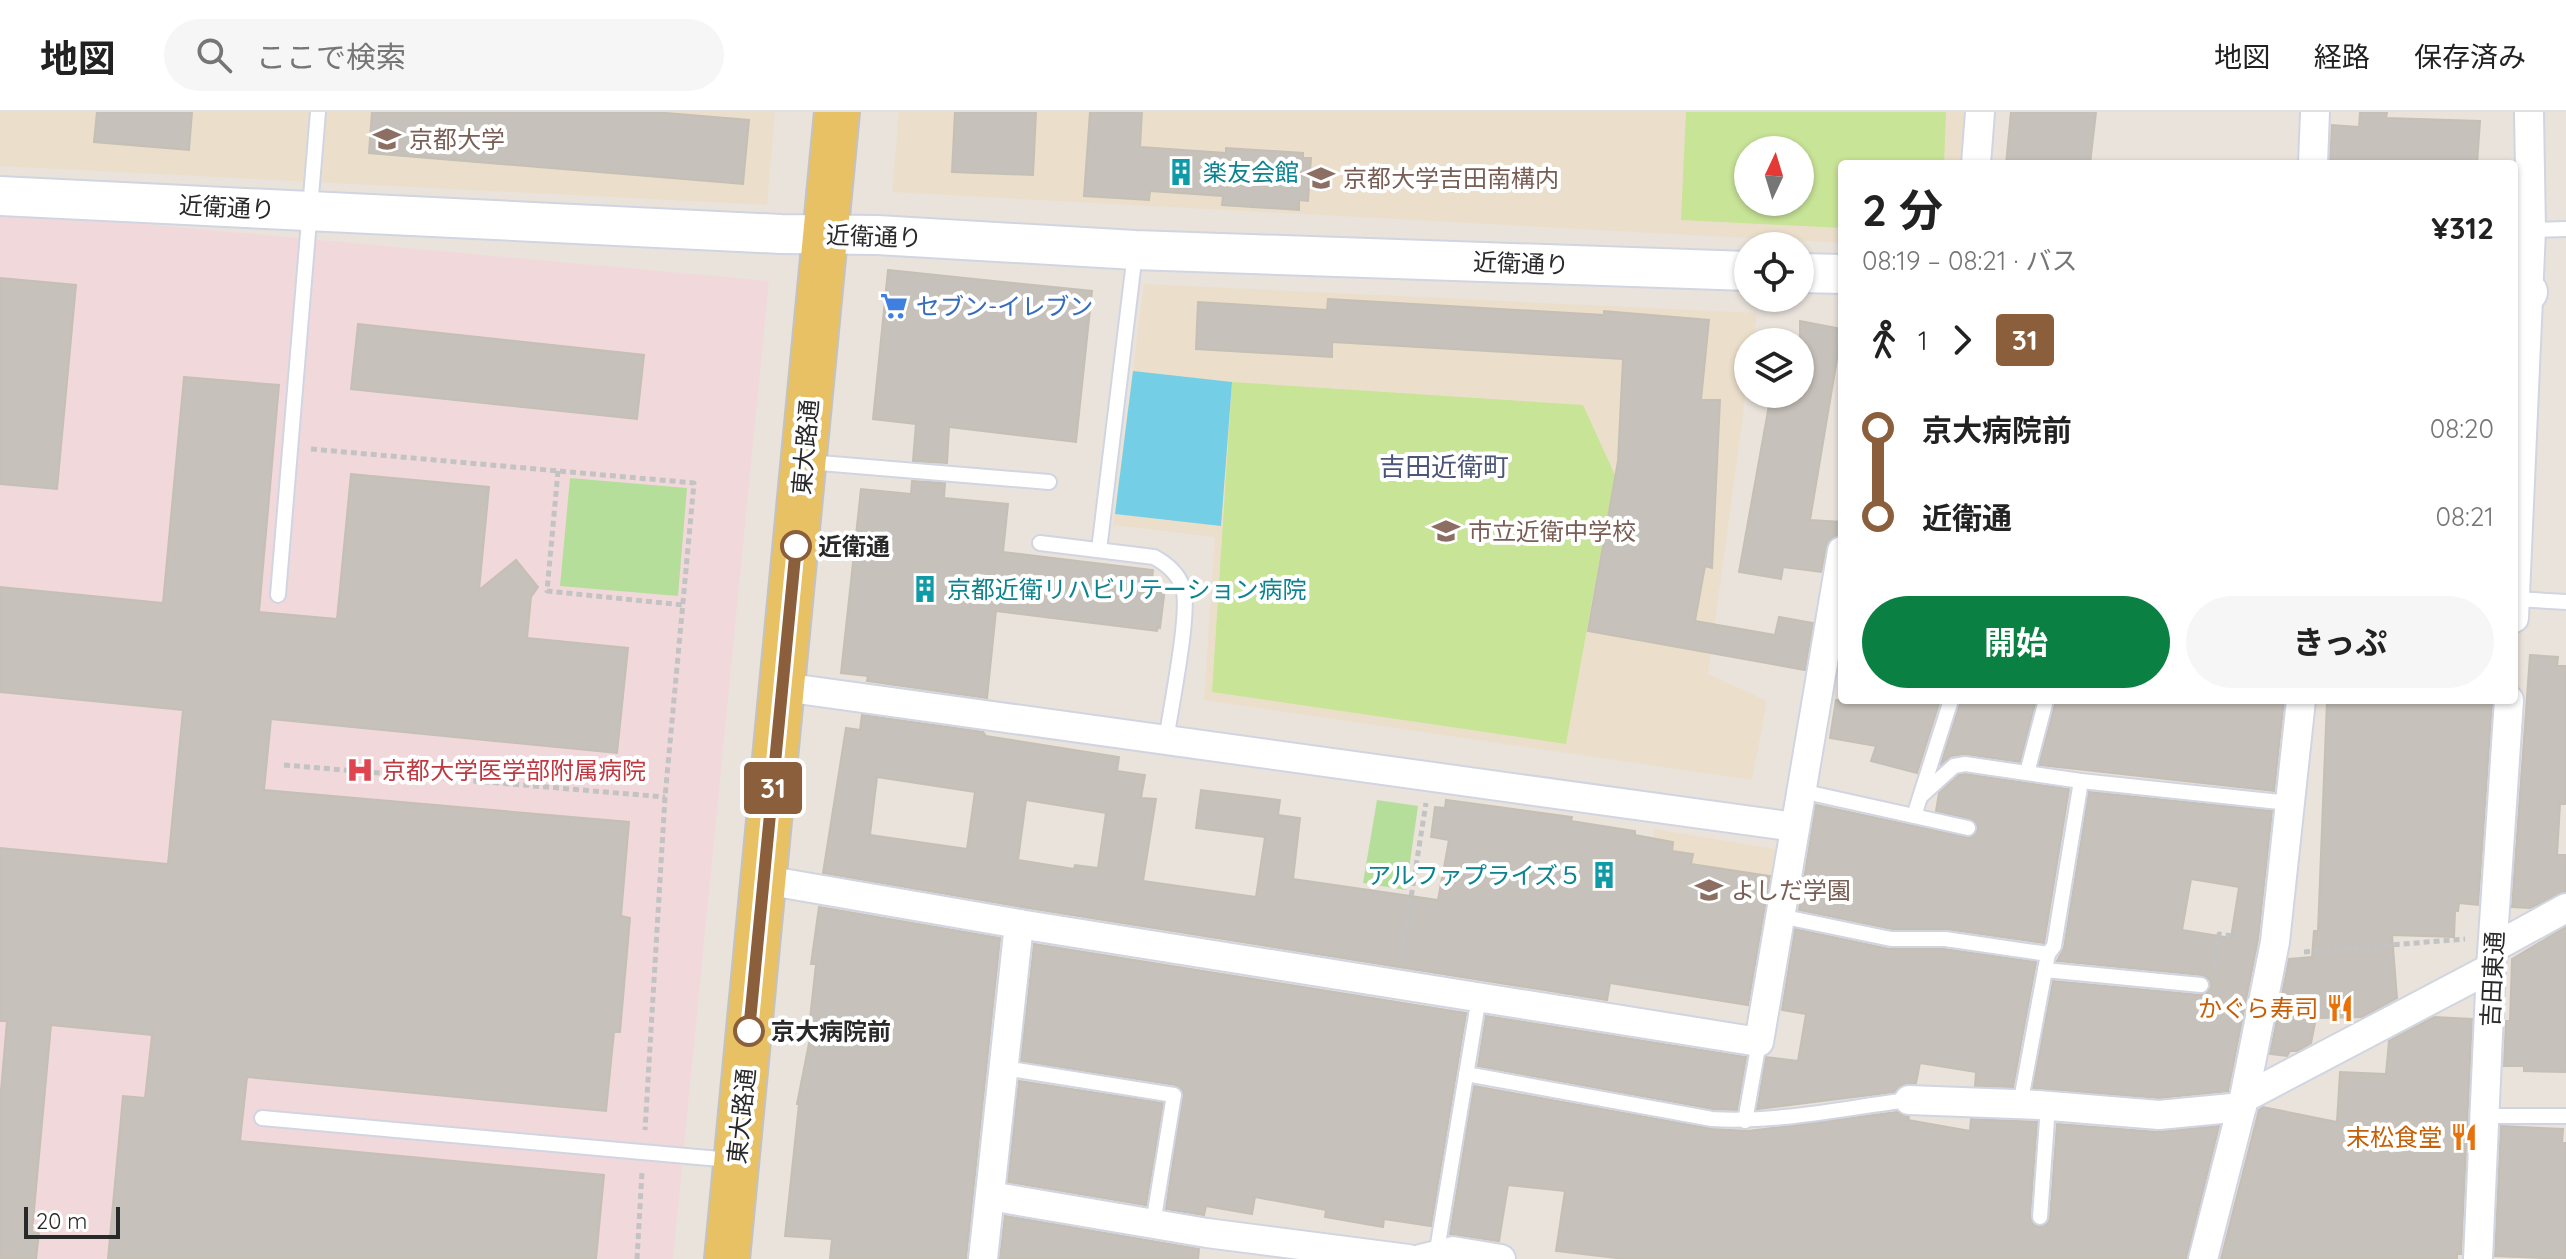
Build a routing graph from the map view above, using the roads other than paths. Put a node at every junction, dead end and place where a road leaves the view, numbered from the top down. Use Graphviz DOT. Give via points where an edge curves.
graph roads {
  1 [pos="318,112"];
  2 [pos="837,112"];
  3 [pos="1980,112"];
  4 [pos="2315,112"];
  5 [pos="2529,112"];
  6 [pos="1976,160"];
  7 [pos="2313,160"];
  8 [pos="0,196"];
  9 [pos="309,210"];
  10 [pos="2566,229"];
  11 [pos="2531,230"];
  12 [pos="826,235"];
  13 [pos="1135,250"];
  14 [pos="1734,271"];
  15 [pos="1814,273"];
  16 [pos="1838,274"];
  17 [pos="2521,292"];
  18 [pos="2518,450"];
  19 [pos="804,461"];
  20 [pos="1049,482"];
  21 [pos="1040,543"];
  22 [pos="1099,550"];
  23 [pos="1838,574"];
  24 [pos="278,595"];
  25 [pos="2566,602"];
  26 [pos="2518,608"];
  27 [pos="783,687"];
  28 [pos="1950,704"];
  29 [pos="2045,704"];
  30 [pos="2301,704"];
  31 [pos="2509,704"];
  32 [pos="1166,741"];
  33 [pos="2027,773"];
  34 [pos="2081,781"];
  35 [pos="1801,791"];
  36 [pos="1922,795"];
  37 [pos="2289,803"];
  38 [pos="1914,816"];
  39 [pos="1795,827"];
  40 [pos="1968,828"];
  41 [pos="765,880"];
  42 [pos="2566,908"];
  43 [pos="1780,916"];
  44 [pos="1019,924"];
  45 [pos="2493,951"];
  46 [pos="2048,954"];
  47 [pos="2045,970"];
  48 [pos="2201,985"];
  49 [pos="1479,997"];
  50 [pos="1759,1042"];
  51 [pos="1004,1068"];
  52 [pos="1466,1074"];
  53 [pos="1909,1100"];
  54 [pos="2243,1103"];
  55 [pos="2034,1105"];
  56 [pos="2486,1116"];
  57 [pos="2566,1116"];
  58 [pos="262,1118"];
  59 [pos="1745,1121"];
  60 [pos="736,1160"];
  61 [pos="990,1196"];
  62 [pos="2040,1217"];
  63 [pos="1153,1224"];
  64 [pos="1427,1255"];
  65 [pos="727,1259"];
  66 [pos="983,1259"];
  67 [pos="1501,1259"];
  68 [pos="2203,1259"];
  69 [pos="2478,1259"];
  1 -- 9 [label="lane"];
  2 -- 12 [label="main road, 東大路通"];
  3 -- 6 [label="street"];
  4 -- 7 [label="street"];
  5 -- 11 [label="street"];
  8 -- 9 [label="street, 近衛通り"];
  9 -- 12 [label="street, 近衛通り"];
  9 -- 24 [label="lane"];
  10 -- 11 [label="lane"];
  11 -- 17 [label="street"];
  12 -- 13 [label="street, 近衛通り"];
  12 -- 19 [label="main road, 東大路通"];
  13 -- 14 [label="street, 近衛通り"];
  13 -- 22 [label="lane"];
  15 -- 16 [label="street"];
  17 -- 18 [label="street"];
  19 -- 20 [label="lane"];
  19 -- 27 [label="main road, 東大路通"];
  21 -- 22 [label="lane"];
  22 -- 32 [label="lane" via="1154,557 1167,564 1184,589"];
  23 -- 35 [label="street"];
  25 -- 26 [label="lane"];
  27 -- 32 [label="street"];
  27 -- 41 [label="main road, 東大路通"];
  28 -- 36 [label="lane"];
  29 -- 33 [label="lane"];
  30 -- 37 [label="street"];
  31 -- 45 [label="street, 吉田東通"];
  32 -- 39 [label="street"];
  33 -- 34 [label="lane"];
  33 -- 36 [label="lane" via="1954,766"];
  34 -- 37 [label="lane"];
  34 -- 46 [label="lane" via="2054,946"];
  35 -- 38 [label="lane"];
  35 -- 39 [label="street"];
  36 -- 38 [label="lane"];
  37 -- 54 [label="street" via="2274,948"];
  38 -- 40 [label="lane"];
  39 -- 43 [label="street"];
  41 -- 44 [label="street"];
  41 -- 60 [label="main road, 東大路通"];
  42 -- 45 [label="street"];
  43 -- 46 [label="lane" via="1891,939 1945,939"];
  43 -- 50 [label="street"];
  44 -- 49 [label="street"];
  44 -- 51 [label="street"];
  45 -- 54 [label="street"];
  45 -- 56 [label="street, 吉田東通"];
  46 -- 47 [label="lane"];
  47 -- 48 [label="lane"];
  47 -- 55 [label="lane"];
  49 -- 50 [label="street"];
  49 -- 52 [label="lane"];
  50 -- 59 [label="lane"];
  51 -- 61 [label="street"];
  51 -- 63 [label="lane" via="1174,1095"];
  52 -- 59 [label="lane"];
  52 -- 64 [label="lane"];
  53 -- 55 [label="street"];
  53 -- 59 [label="lane"];
  54 -- 55 [label="street" via="2159,1115"];
  54 -- 68 [label="street"];
  55 -- 62 [label="lane"];
  56 -- 57 [label="lane"];
  56 -- 69 [label="street, 吉田東通"];
  58 -- 60 [label="lane"];
  60 -- 65 [label="main road, 東大路通"];
  61 -- 63 [label="street"];
  61 -- 66 [label="street"];
  63 -- 64 [label="street"];
  64 -- 67 [label="street" via="1453,1251"];
}
